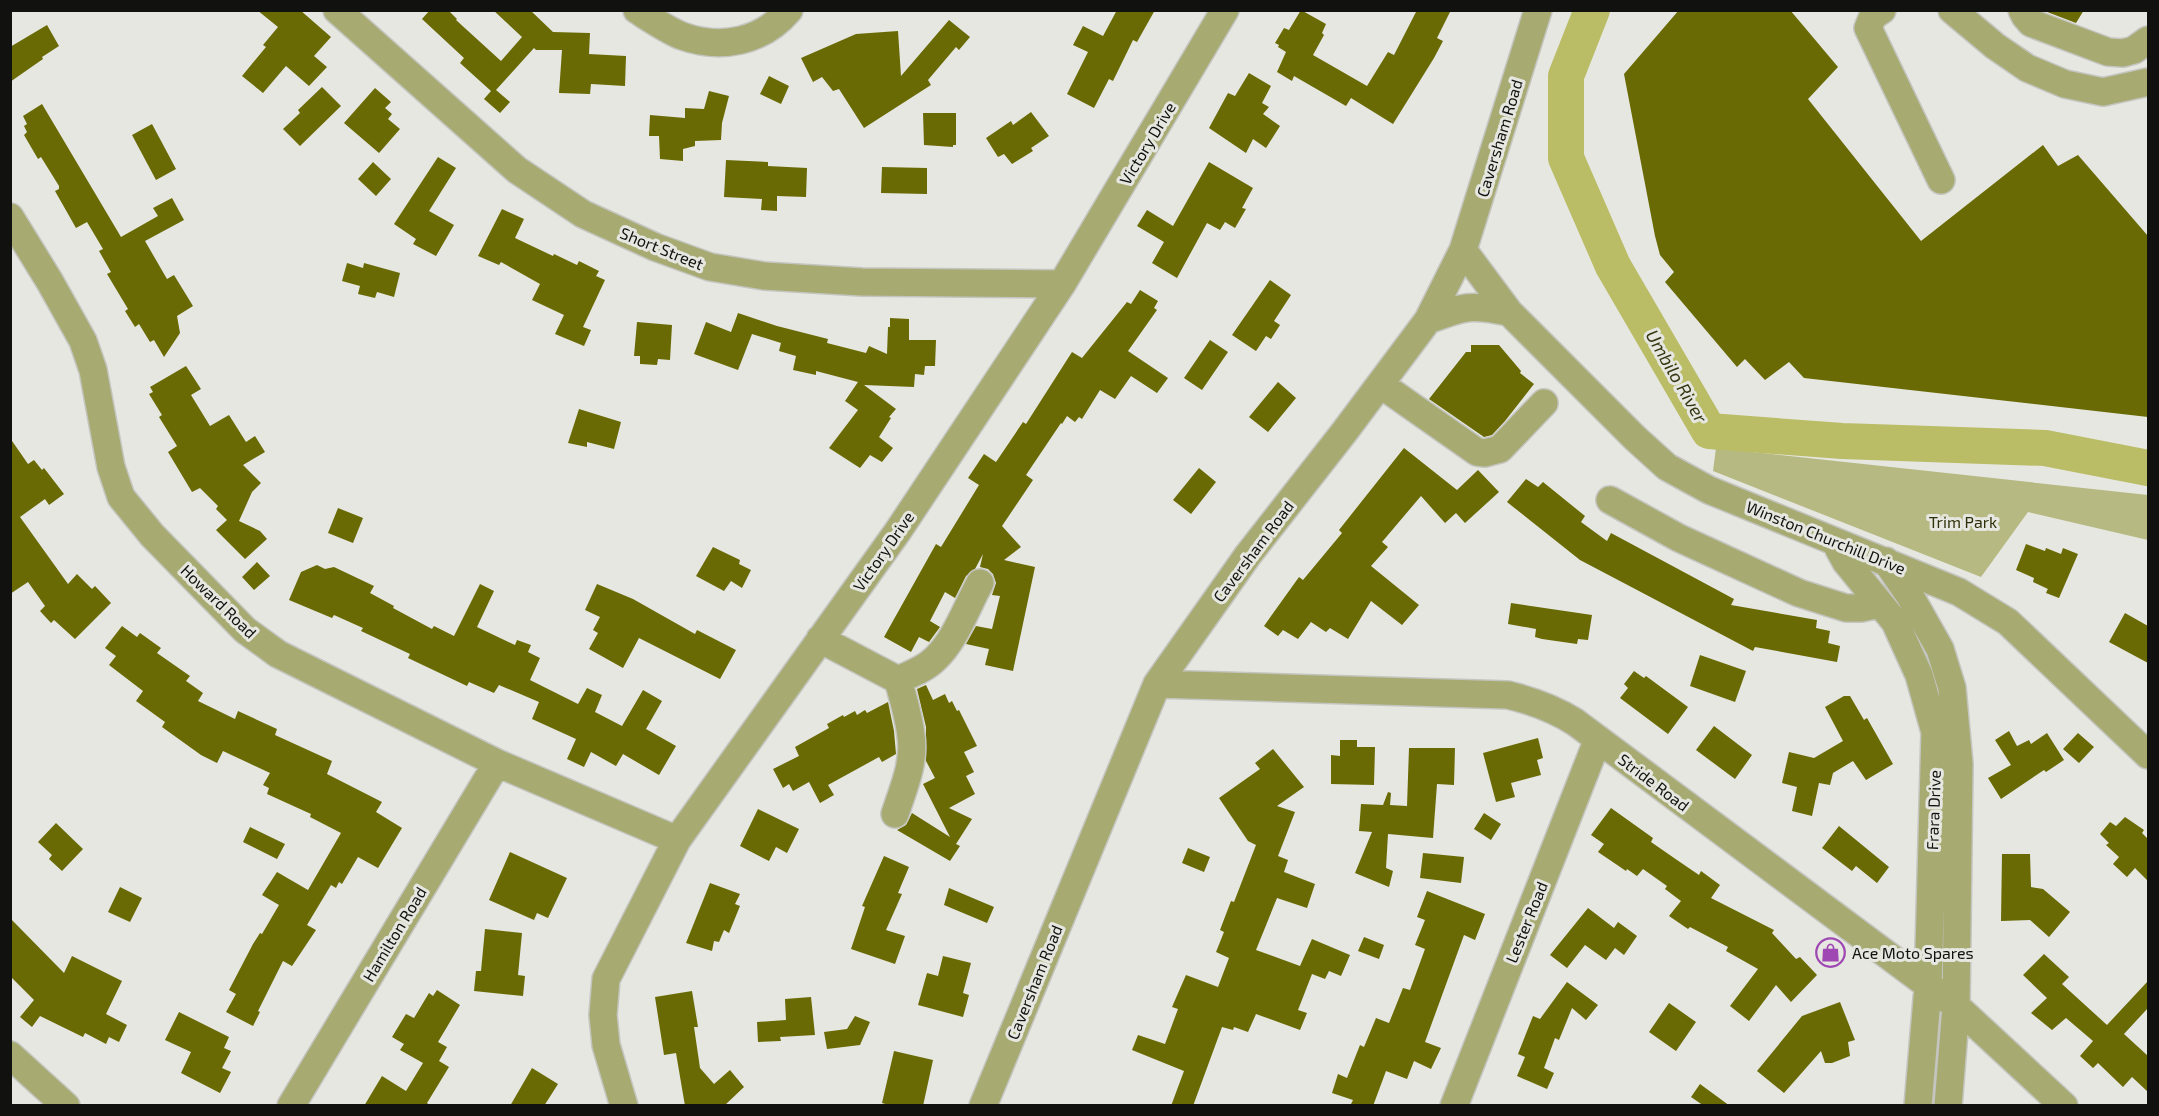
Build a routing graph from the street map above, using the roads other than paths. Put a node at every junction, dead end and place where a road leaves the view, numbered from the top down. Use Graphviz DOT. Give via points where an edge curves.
graph roads {
  1 [pos="337,10"];
  2 [pos="637,10"];
  3 [pos="789,10"];
  4 [pos="1226,10"];
  5 [pos="1538,10"];
  6 [pos="1882,10"];
  7 [pos="1952,10"];
  8 [pos="2022,10"];
  9 [pos="2148,40"];
  10 [pos="2148,82"];
  11 [pos="1941,180"];
  12 [pos="10,218"];
  13 [pos="1463,250"];
  14 [pos="1062,284"];
  15 [pos="1509,312"];
  16 [pos="1428,320"];
  17 [pos="1380,384"];
  18 [pos="1544,403"];
  19 [pos="1610,500"];
  20 [pos="1835,542"];
  21 [pos="1886,561"];
  22 [pos="980,583"];
  23 [pos="1959,592"];
  24 [pos="1880,604"];
  25 [pos="1929,630"];
  26 [pos="820,639"];
  27 [pos="898,680"];
  28 [pos="1157,684"];
  29 [pos="1598,739"];
  30 [pos="2148,755"];
  31 [pos="497,763"];
  32 [pos="895,814"];
  33 [pos="677,840"];
  34 [pos="1928,987"];
  35 [pos="1956,1006"];
  36 [pos="10,1055"];
  37 [pos="66,1106"];
  38 [pos="291,1106"];
  39 [pos="624,1106"];
  40 [pos="983,1106"];
  41 [pos="1454,1106"];
  42 [pos="1918,1106"];
  43 [pos="1948,1106"];
  44 [pos="2064,1106"];
  1 -- 14 [label="street, Short Street" via="517,170 583,214 655,247 710,267 764,276 862,282"];
  2 -- 3 [label="street" via="682,36 718,44 758,36"];
  4 -- 14 [label="street, Victory Drive"];
  5 -- 13 [label="street, Caversham Road"];
  6 -- 11 [label="street" via="1873,16 1868,28"];
  7 -- 10 [label="street" via="2027,68 2065,84 2103,92"];
  8 -- 9 [label="street" via="2031,23 2108,52 2134,50"];
  12 -- 31 [label="street, Howard Road" via="83,341 121,497 152,535 245,630 278,654"];
  13 -- 15 [label="street, Winston Churchill Drive"];
  13 -- 16 [label="street, Caversham Road"];
  14 -- 26 [label="street, Victory Drive" via="898,531"];
  15 -- 16 [label="street" via="1469,306"];
  15 -- 20 [label="street, Winston Churchill Drive" via="1667,467 1709,490"];
  16 -- 17 [label="street, Caversham Road"];
  17 -- 18 [label="street" via="1477,452 1485,453 1500,449"];
  17 -- 28 [label="street, Caversham Road" via="1248,555"];
  19 -- 24 [label="street" via="1679,538 1799,593 1846,608"];
  20 -- 21 [label="street, Winston Churchill Drive"];
  20 -- 24 [label="street, Frara Drive"];
  21 -- 23 [label="street, Winston Churchill Drive"];
  21 -- 25 [label="street, Frara Drive"];
  22 -- 27 [label="street" via="948,645 934,661"];
  23 -- 25 [label="street" via="1936,609"];
  23 -- 30 [label="street, Winston Churchill Drive" via="2008,622"];
  24 -- 34 [label="street, Frara Drive" via="1895,622 1914,664 1935,732"];
  25 -- 35 [label="street, Frara Drive" via="1940,649 1952,688 1959,764"];
  26 -- 27 [label="street"];
  26 -- 33 [label="street, Victory Drive"];
  27 -- 32 [label="street" via="912,751"];
  28 -- 29 [label="street, Stride Road" via="1508,695 1555,709"];
  28 -- 40 [label="street, Caversham Road"];
  29 -- 34 [label="street, Stride Road"];
  29 -- 41 [label="street, Lester Road"];
  31 -- 33 [label="street, Howard Road"];
  31 -- 38 [label="street, Hamilton Road"];
  33 -- 39 [label="street, Victory Drive" via="606,979 606,1045"];
  34 -- 35 [label="street, Stride Road"];
  34 -- 42 [label="street, Frara Drive"];
  35 -- 43 [label="street, Frara Drive"];
  35 -- 44 [label="street, Stride Road"];
  36 -- 37 [label="street"];
}
